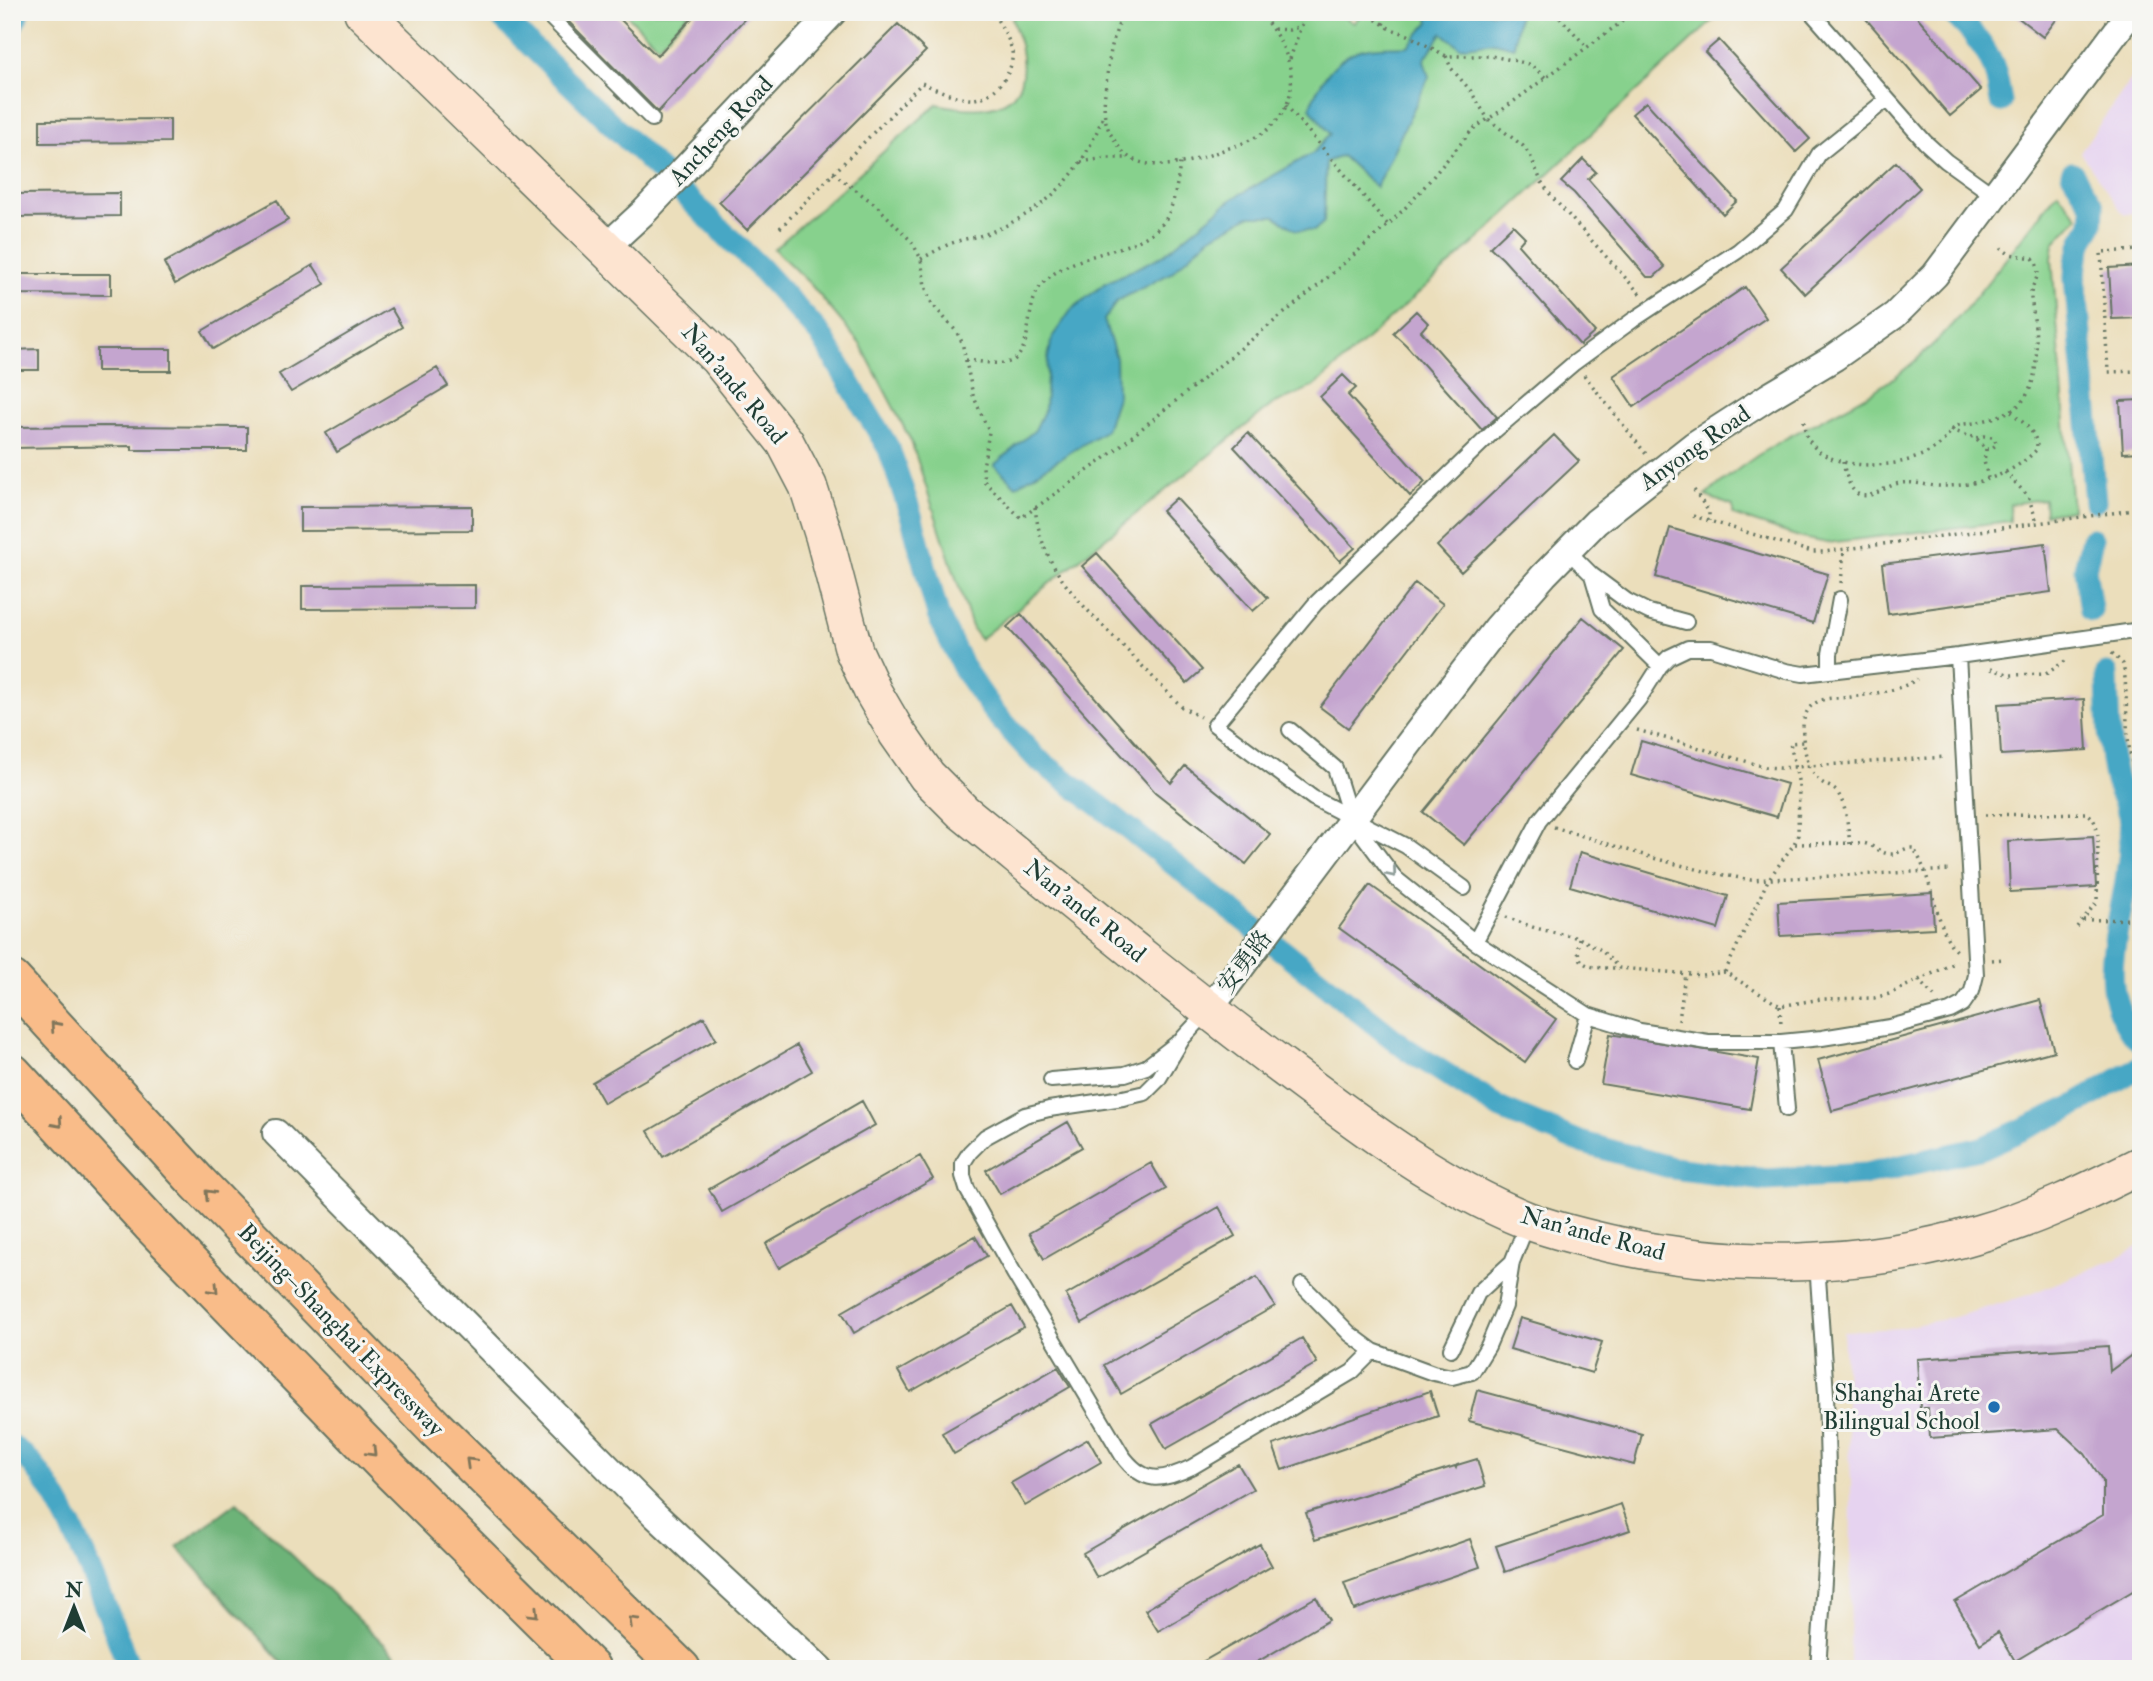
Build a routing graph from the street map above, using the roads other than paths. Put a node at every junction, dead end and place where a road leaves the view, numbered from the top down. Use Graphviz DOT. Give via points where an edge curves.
graph roads {
  1 [pos="363,12"];
  2 [pos="545,12"];
  3 [pos="833,12"];
  4 [pos="1811,12"];
  5 [pos="2131,12"];
  6 [pos="1886,100"];
  7 [pos="652,119"];
  8 [pos="1996,197"];
  9 [pos="606,247"];
  10 [pos="1567,550"];
  11 [pos="1592,575"];
  12 [pos="1840,598"];
  13 [pos="1686,622"];
  14 [pos="2141,630"];
  15 [pos="1958,656"];
  16 [pos="1660,666"];
  17 [pos="1830,669"];
  18 [pos="1290,730"];
  19 [pos="1351,819"];
  20 [pos="1464,888"];
  21 [pos="1282,912"];
  22 [pos="1475,942"];
  23 [pos="12,980"];
  24 [pos="1208,1011"];
  25 [pos="1588,1015"];
  26 [pos="1183,1038"];
  27 [pos="1781,1042"];
  28 [pos="1575,1061"];
  29 [pos="12,1073"];
  30 [pos="1051,1080"];
  31 [pos="1787,1109"];
  32 [pos="276,1133"];
  33 [pos="2141,1165"];
  34 [pos="1529,1221"];
  35 [pos="1512,1262"];
  36 [pos="1816,1262"];
  37 [pos="1302,1285"];
  38 [pos="1451,1349"];
  39 [pos="1373,1351"];
  40 [pos="591,1669"];
  41 [pos="681,1669"];
  42 [pos="820,1669"];
  43 [pos="1818,1669"];
  1 -- 9 [label="street, Nan'ande Road"];
  2 -- 7 [label="lane"];
  3 -- 9 [label="street, Ancheng Road"];
  4 -- 6 [label="lane"];
  5 -- 8 [label="street, Anyong Road"];
  6 -- 8 [label="lane" via="1946,161"];
  6 -- 19 [label="lane" via="1819,154 1786,211 1738,251 1574,363 1492,434 1315,604 1215,725 1313,798"];
  8 -- 10 [label="street, Anyong Road" via="1936,275 1895,315 1694,444"];
  9 -- 24 [label="street, Nan'ande Road" via="718,358 785,442 808,486 855,651 873,692 927,776 963,813"];
  10 -- 11 [label="lane"];
  10 -- 19 [label="street, Anyong Road" via="1497,628"];
  11 -- 13 [label="lane" via="1634,605"];
  11 -- 16 [label="lane" via="1602,609"];
  12 -- 17 [label="lane"];
  14 -- 15 [label="lane"];
  15 -- 17 [label="lane"];
  15 -- 27 [label="lane" via="1971,869 1971,960 1976,975 1972,991 1963,1004 1950,1011 1890,1027"];
  16 -- 17 [label="lane" via="1669,657 1699,646 1803,674"];
  16 -- 22 [label="lane" via="1639,699 1539,821"];
  18 -- 19 [label="lane" via="1335,768"];
  19 -- 20 [label="lane" via="1406,846"];
  19 -- 21 [label="street, Anyong Road"];
  19 -- 22 [label="lane, one-way" via="1395,878"];
  21 -- 24 [label="street, 安勇路"];
  22 -- 25 [label="lane"];
  41 -- 23 [label="highway, Beijing–Shanghai Expressway, one-way" via="435,1428 197,1182"];
  24 -- 26 [label="lane"];
  24 -- 34 [label="street, Nan'ande Road" via="1372,1134 1442,1180"];
  25 -- 27 [label="lane" via="1677,1038"];
  25 -- 28 [label="lane"];
  26 -- 30 [label="lane" via="1146,1067 1125,1074"];
  26 -- 39 [label="lane" via="1145,1093 1026,1115 985,1137 963,1163 967,1189 1122,1455 1141,1474 1171,1477 1352,1372"];
  27 -- 31 [label="lane"];
  29 -- 40 [label="highway, one-way" via="199,1274"];
  32 -- 42 [label="street" via="654,1514"];
  33 -- 36 [label="street, Nan'ande Road" via="2060,1204 1981,1233 1901,1252"];
  34 -- 35 [label="lane"];
  34 -- 36 [label="street, Nan'ande Road" via="1662,1254 1732,1262"];
  35 -- 38 [label="lane" via="1478,1293"];
  35 -- 39 [label="lane" via="1505,1306 1472,1372 1451,1377"];
  36 -- 43 [label="lane" via="1829,1507"];
  37 -- 39 [label="lane"];
}
